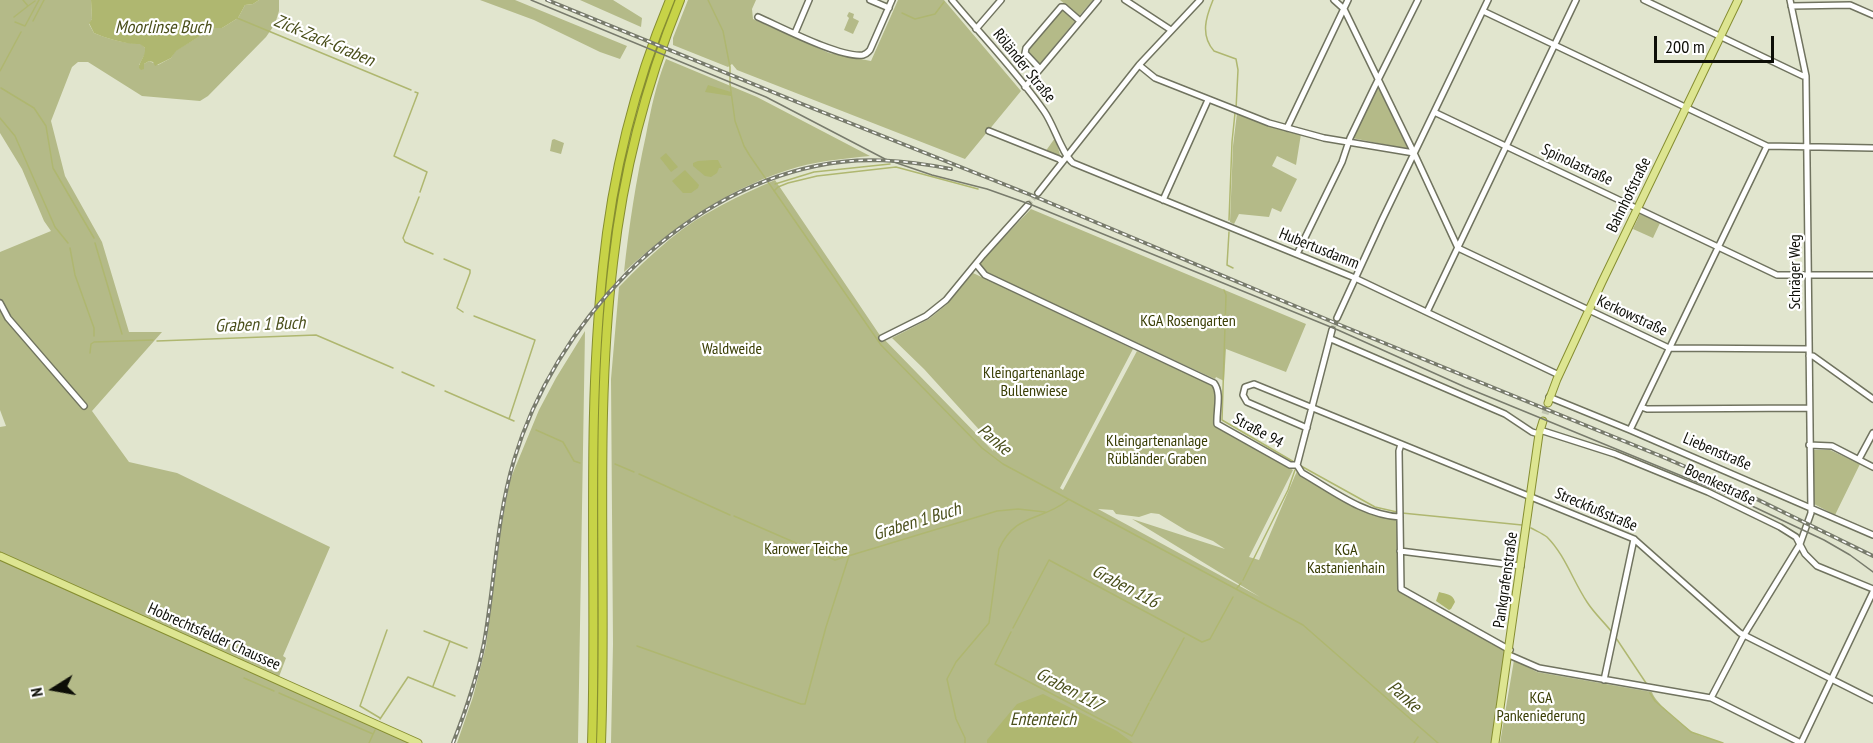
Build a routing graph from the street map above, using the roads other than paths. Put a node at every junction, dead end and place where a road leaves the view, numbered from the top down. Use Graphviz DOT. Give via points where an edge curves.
graph roads {
  1 [pos="670,0"];
  2 [pos="680,0"];
  3 [pos="809,0"];
  4 [pos="870,0"];
  5 [pos="892,0"];
  6 [pos="952,0"];
  7 [pos="1001,0"];
  8 [pos="1098,0"];
  9 [pos="1125,0"];
  10 [pos="1200,0"];
  11 [pos="1334,0"];
  12 [pos="1348,0"];
  13 [pos="1418,0"];
  14 [pos="1488,0"];
  15 [pos="1576,0"];
  16 [pos="1644,0"];
  17 [pos="1737,0"];
  18 [pos="1790,3"];
  19 [pos="888,8"];
  20 [pos="1344,9"];
  21 [pos="1483,11"];
  22 [pos="1873,15"];
  23 [pos="758,17"];
  24 [pos="1080,21"];
  25 [pos="976,29"];
  26 [pos="1171,30"];
  27 [pos="795,33"];
  28 [pos="1720,36"];
  29 [pos="1555,45"];
  30 [pos="1139,65"];
  31 [pos="1040,69"];
  32 [pos="1806,76"];
  33 [pos="1379,80"];
  34 [pos="1025,87"];
  35 [pos="1208,100"];
  36 [pos="1686,108"];
  37 [pos="1434,112"];
  38 [pos="1287,128"];
  39 [pos="989,131"];
  40 [pos="1349,142"];
  41 [pos="1767,146"];
  42 [pos="1507,147"];
  43 [pos="1807,147"];
  44 [pos="1873,148"];
  45 [pos="1414,153"];
  46 [pos="1066,156"];
  47 [pos="1062,162"];
  48 [pos="1038,193"];
  49 [pos="1163,200"];
  50 [pos="1028,205"];
  51 [pos="1638,209"];
  52 [pos="1717,247"];
  53 [pos="1458,248"];
  54 [pos="1297,254"];
  55 [pos="976,264"];
  56 [pos="1808,275"];
  57 [pos="1873,275"];
  58 [pos="1355,278"];
  59 [pos="0,303"];
  60 [pos="1589,311"];
  61 [pos="1427,312"];
  62 [pos="1336,318"];
  63 [pos="1332,330"];
  64 [pos="882,338"];
  65 [pos="1331,339"];
  66 [pos="1669,348"];
  67 [pos="1809,352"];
  68 [pos="1559,375"];
  69 [pos="1873,399"];
  70 [pos="1548,400"];
  71 [pos="84,406"];
  72 [pos="1641,407"];
  73 [pos="1312,408"];
  74 [pos="1809,408"];
  75 [pos="1544,417"];
  76 [pos="1307,428"];
  77 [pos="1630,430"];
  78 [pos="1540,432"];
  79 [pos="1873,433"];
  80 [pos="1401,444"];
  81 [pos="1809,445"];
  82 [pos="1859,459"];
  83 [pos="1297,465"];
  84 [pos="1873,466"];
  85 [pos="1530,497"];
  86 [pos="1810,507"];
  87 [pos="1400,517"];
  88 [pos="1873,535"];
  89 [pos="1634,539"];
  90 [pos="1800,544"];
  91 [pos="1400,551"];
  92 [pos="0,556"];
  93 [pos="1521,566"];
  94 [pos="1873,591"];
  95 [pos="1744,635"];
  96 [pos="1509,652"];
  97 [pos="1832,679"];
  98 [pos="1604,680"];
  99 [pos="1711,698"];
  100 [pos="1873,700"];
  101 [pos="418,743"];
  102 [pos="592,743"];
  103 [pos="601,743"];
  104 [pos="1495,743"];
  105 [pos="1801,743"];
  1 -- 102 [label="highway" via="625,140 603,266 594,386"];
  2 -- 103 [label="highway" via="639,121 613,261 604,395"];
  3 -- 27 [label="street"];
  4 -- 19 [label="street"];
  5 -- 19 [label="street"];
  6 -- 25 [label="street, Röländer Straße"];
  7 -- 25 [label="street"];
  8 -- 24 [label="street"];
  9 -- 26 [label="street"];
  10 -- 26 [label="street"];
  11 -- 20 [label="street"];
  12 -- 20 [label="street"];
  13 -- 33 [label="street"];
  14 -- 21 [label="street"];
  15 -- 29 [label="street"];
  16 -- 28 [label="street"];
  17 -- 28 [label="main road, Bahnhofstraße"];
  18 -- 22 [label="street" via="1850,5"];
  18 -- 32 [label="street, Schräger Weg"];
  19 -- 27 [label="street" via="866,54 835,50"];
  20 -- 33 [label="street"];
  20 -- 38 [label="street"];
  21 -- 29 [label="street"];
  21 -- 37 [label="street"];
  23 -- 27 [label="street"];
  24 -- 31 [label="street"];
  24 -- 31 [label="street" via="1061,7 1026,48 1025,53"];
  25 -- 34 [label="street, Röländer Straße"];
  26 -- 30 [label="street"];
  28 -- 32 [label="street"];
  28 -- 36 [label="main road, Bahnhofstraße"];
  29 -- 36 [label="street"];
  29 -- 42 [label="street"];
  30 -- 35 [label="street" via="1155,78"];
  30 -- 46 [label="street"];
  31 -- 34 [label="street"];
  32 -- 43 [label="street, Schräger Weg"];
  33 -- 40 [label="street"];
  33 -- 45 [label="street"];
  34 -- 46 [label="street, Röländer Straße" via="1049,118"];
  35 -- 38 [label="street"];
  35 -- 49 [label="street"];
  36 -- 41 [label="street"];
  36 -- 51 [label="main road, Bahnhofstraße"];
  37 -- 42 [label="street, Spinolastraße"];
  37 -- 45 [label="street"];
  38 -- 40 [label="street"];
  39 -- 47 [label="street"];
  40 -- 45 [label="street"];
  40 -- 54 [label="street"];
  41 -- 43 [label="street"];
  41 -- 52 [label="street"];
  42 -- 51 [label="street, Spinolastraße"];
  42 -- 53 [label="street"];
  43 -- 44 [label="street"];
  43 -- 56 [label="street, Schräger Weg"];
  45 -- 53 [label="street"];
  45 -- 58 [label="street"];
  46 -- 47 [label="street"];
  46 -- 49 [label="street, Hubertusdamm" via="1076,165"];
  47 -- 48 [label="street"];
  49 -- 54 [label="street, Hubertusdamm"];
  50 -- 55 [label="street"];
  51 -- 52 [label="street, Spinolastraße"];
  51 -- 60 [label="main road, Bahnhofstraße"];
  52 -- 56 [label="street, Spinolastraße" via="1777,275"];
  52 -- 66 [label="street"];
  53 -- 60 [label="street, Kerkowstraße"];
  53 -- 61 [label="street"];
  54 -- 58 [label="street, Hubertusdamm"];
  55 -- 64 [label="street" via="946,300 926,316"];
  55 -- 83 [label="street, Straße 94" via="985,275 1214,383 1218,392 1217,424 1290,465"];
  56 -- 57 [label="street, Spinolastraße"];
  56 -- 67 [label="street, Schräger Weg"];
  58 -- 61 [label="street, Hubertusdamm"];
  58 -- 62 [label="street"];
  59 -- 71 [label="street" via="8,318"];
  60 -- 66 [label="street, Kerkowstraße"];
  60 -- 68 [label="main road, Bahnhofstraße"];
  61 -- 68 [label="street, Hubertusdamm"];
  63 -- 65 [label="street"];
  65 -- 73 [label="street"];
  65 -- 78 [label="street, Boenkestraße" via="1505,414 1532,432"];
  66 -- 67 [label="street, Kerkowstraße"];
  66 -- 72 [label="street"];
  67 -- 69 [label="street"];
  67 -- 74 [label="street, Schräger Weg"];
  68 -- 70 [label="main road, Bahnhofstraße"];
  70 -- 77 [label="street, Liebenstraße"];
  72 -- 74 [label="street"];
  72 -- 77 [label="street"];
  73 -- 76 [label="street"];
  73 -- 76 [label="street, Streckfußstraße" via="1254,384 1244,390 1247,402"];
  73 -- 80 [label="street, Streckfußstraße"];
  74 -- 81 [label="street, Schräger Weg"];
  75 -- 78 [label="main road, Pankgrafenstraße"];
  76 -- 83 [label="street"];
  77 -- 86 [label="street, Liebenstraße"];
  78 -- 85 [label="main road, Pankgrafenstraße"];
  78 -- 90 [label="street, Boenkestraße" via="1615,454 1696,487 1780,527"];
  79 -- 82 [label="street"];
  80 -- 85 [label="street, Streckfußstraße"];
  80 -- 87 [label="street"];
  81 -- 82 [label="street" via="1832,446"];
  81 -- 86 [label="street, Schräger Weg"];
  82 -- 84 [label="street"];
  83 -- 87 [label="street, Straße 94" via="1302,472 1365,509"];
  85 -- 89 [label="street, Streckfußstraße"];
  85 -- 93 [label="main road, Pankgrafenstraße"];
  86 -- 88 [label="street, Liebenstraße"];
  86 -- 90 [label="street, Schräger Weg"];
  87 -- 91 [label="street"];
  89 -- 95 [label="street, Streckfußstraße"];
  89 -- 98 [label="street"];
  90 -- 94 [label="street, Boenkestraße" via="1817,566"];
  90 -- 95 [label="street, Schräger Weg"];
  91 -- 93 [label="street"];
  91 -- 96 [label="street" via="1401,589"];
  92 -- 101 [label="main road, Hobrechtsfelder Chaussee"];
  93 -- 96 [label="main road, Pankgrafenstraße"];
  94 -- 97 [label="street"];
  95 -- 97 [label="street, Streckfußstraße"];
  95 -- 99 [label="street, Schräger Weg"];
  96 -- 98 [label="street" via="1539,668"];
  96 -- 104 [label="main road, Pankgrafenstraße"];
  97 -- 100 [label="street, Streckfußstraße"];
  97 -- 105 [label="street"];
  98 -- 99 [label="street"];
  99 -- 105 [label="street"];
}
